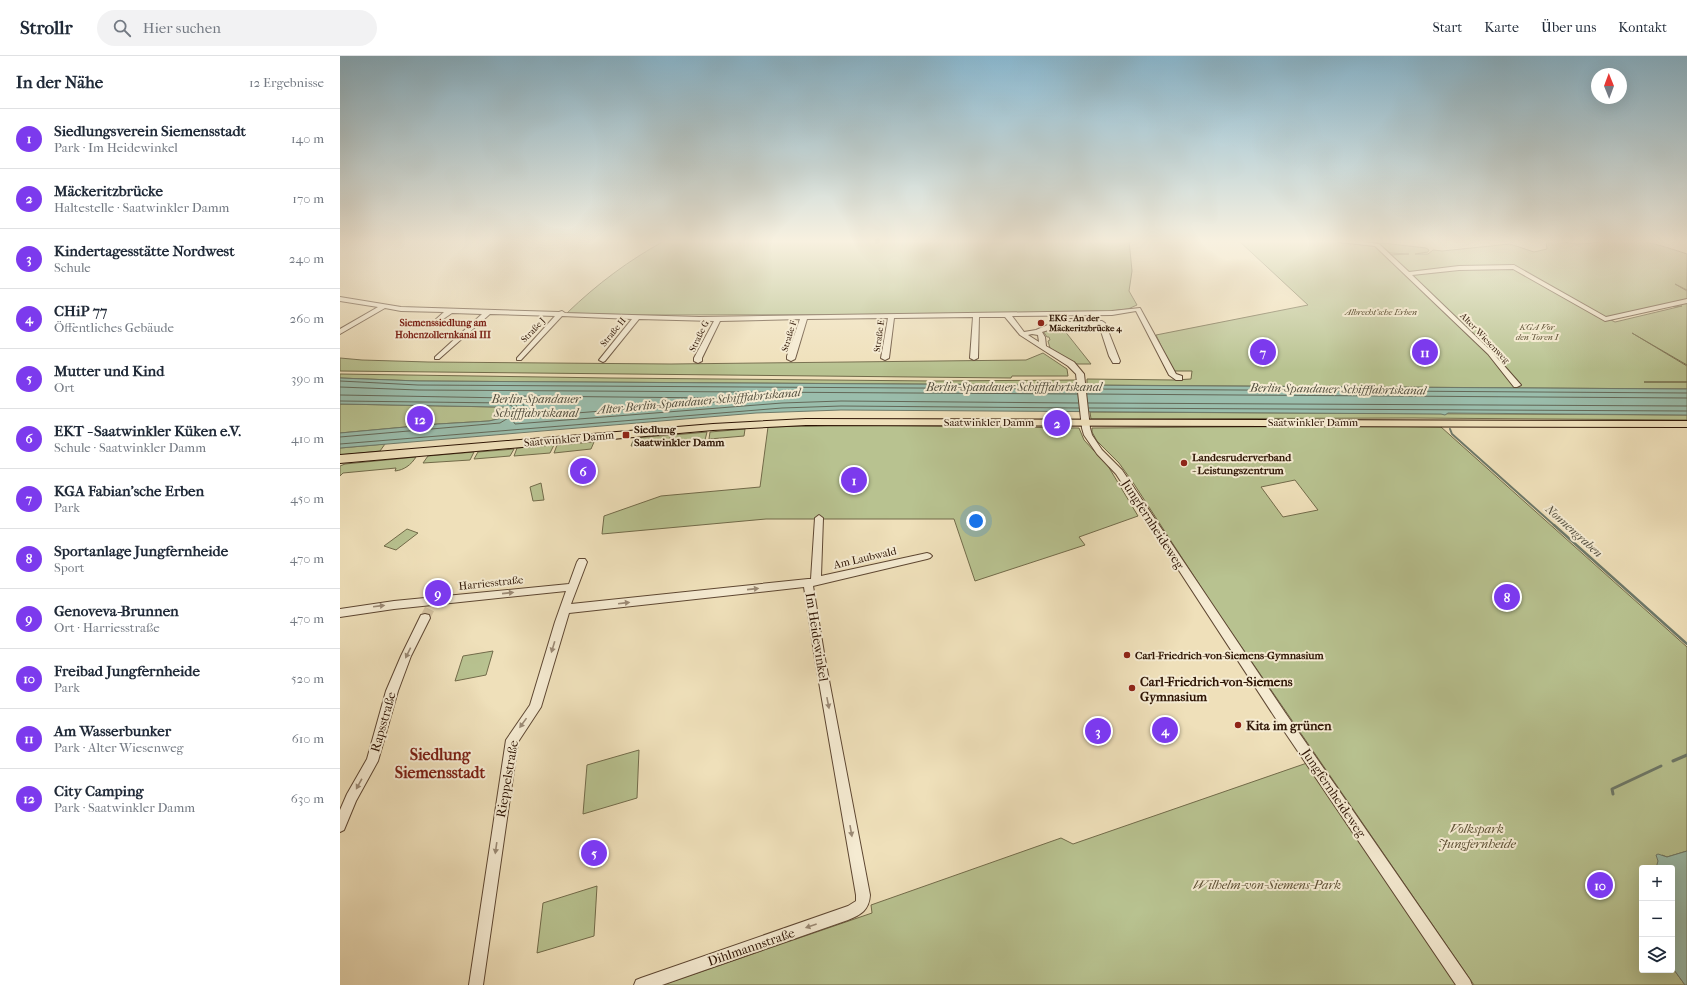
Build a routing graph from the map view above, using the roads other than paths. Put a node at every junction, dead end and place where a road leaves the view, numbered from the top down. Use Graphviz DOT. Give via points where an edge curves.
graph roads {
  1 [pos="1418,283"];
  2 [pos="1543,283"];
  3 [pos="340,299"];
  4 [pos="1687,301"];
  5 [pos="383,307"];
  6 [pos="451,310"];
  7 [pos="489,311"];
  8 [pos="562,314"];
  9 [pos="1007,315"];
  10 [pos="638,316"];
  11 [pos="976,316"];
  12 [pos="891,317"];
  13 [pos="804,318"];
  14 [pos="718,319"];
  15 [pos="436,322"];
  16 [pos="340,332"];
  17 [pos="1038,332"];
  18 [pos="1022,334"];
  19 [pos="1044,347"];
  20 [pos="438,358"];
  21 [pos="886,358"];
  22 [pos="974,358"];
  23 [pos="519,359"];
  24 [pos="791,359"];
  25 [pos="603,360"];
  26 [pos="698,361"];
  27 [pos="1116,361"];
  28 [pos="1179,378"];
  29 [pos="1517,385"];
  30 [pos="1085,420"];
  31 [pos="1687,424"];
  32 [pos="340,459"];
  33 [pos="819,518"];
  34 [pos="927,556"];
  35 [pos="582,562"];
  36 [pos="812,583"];
  37 [pos="573,587"];
  38 [pos="565,610"];
  39 [pos="340,612"];
  40 [pos="425,618"];
  41 [pos="340,826"];
  42 [pos="860,908"];
  43 [pos="476,985"];
  44 [pos="641,985"];
  45 [pos="1465,985"];
  1 -- 29 [label="street, Alter Wiesenweg" via="1490,353"];
  2 -- 4 [label="street" via="1605,319"];
  3 -- 5 [label="street"];
  5 -- 6 [label="street"];
  5 -- 16 [label="street"];
  6 -- 7 [label="street"];
  6 -- 15 [label="street"];
  7 -- 8 [label="street"];
  7 -- 20 [label="street"];
  8 -- 10 [label="street"];
  8 -- 23 [label="street, Straße J"];
  9 -- 11 [label="street"];
  9 -- 18 [label="street"];
  9 -- 28 [label="street" via="1112,313 1138,309 1173,375"];
  10 -- 14 [label="street"];
  10 -- 25 [label="street, Straße H"];
  11 -- 12 [label="street"];
  11 -- 22 [label="street"];
  12 -- 13 [label="street"];
  12 -- 21 [label="street, Straße E"];
  13 -- 14 [label="street"];
  13 -- 24 [label="street, Straße F"];
  14 -- 26 [label="street, Straße G"];
  17 -- 18 [label="street"];
  17 -- 19 [label="street" via="1043,336"];
  17 -- 27 [label="street" via="1061,324 1102,323"];
  18 -- 19 [label="street"];
  19 -- 30 [label="street, Jungfernheideweg" via="1071,364 1080,374"];
  30 -- 31 [label="main road, Saatwinkler Damm"];
  30 -- 32 [label="main road, Saatwinkler Damm" via="839,421 762,424"];
  30 -- 45 [label="street, Jungfernheideweg" via="1091,443 1119,472 1282,718"];
  33 -- 36 [label="street, Im Heidewinkel"];
  34 -- 36 [label="street, Am Laubwald"];
  35 -- 37 [label="street, Rieppelstraße"];
  38 -- 36 [label="street, Im Heidewinkel, one-way"];
  36 -- 42 [label="street, Im Heidewinkel, one-way" via="819,655 863,895"];
  37 -- 38 [label="street, Rieppelstraße"];
  39 -- 37 [label="street, Harriesstraße, one-way"];
  38 -- 43 [label="street, Rieppelstraße, one-way" via="535,707 512,740"];
  40 -- 41 [label="street, Rapsstraße, one-way" via="392,691 372,761"];
  42 -- 44 [label="street, Dihlmannstraße, one-way"];
}
